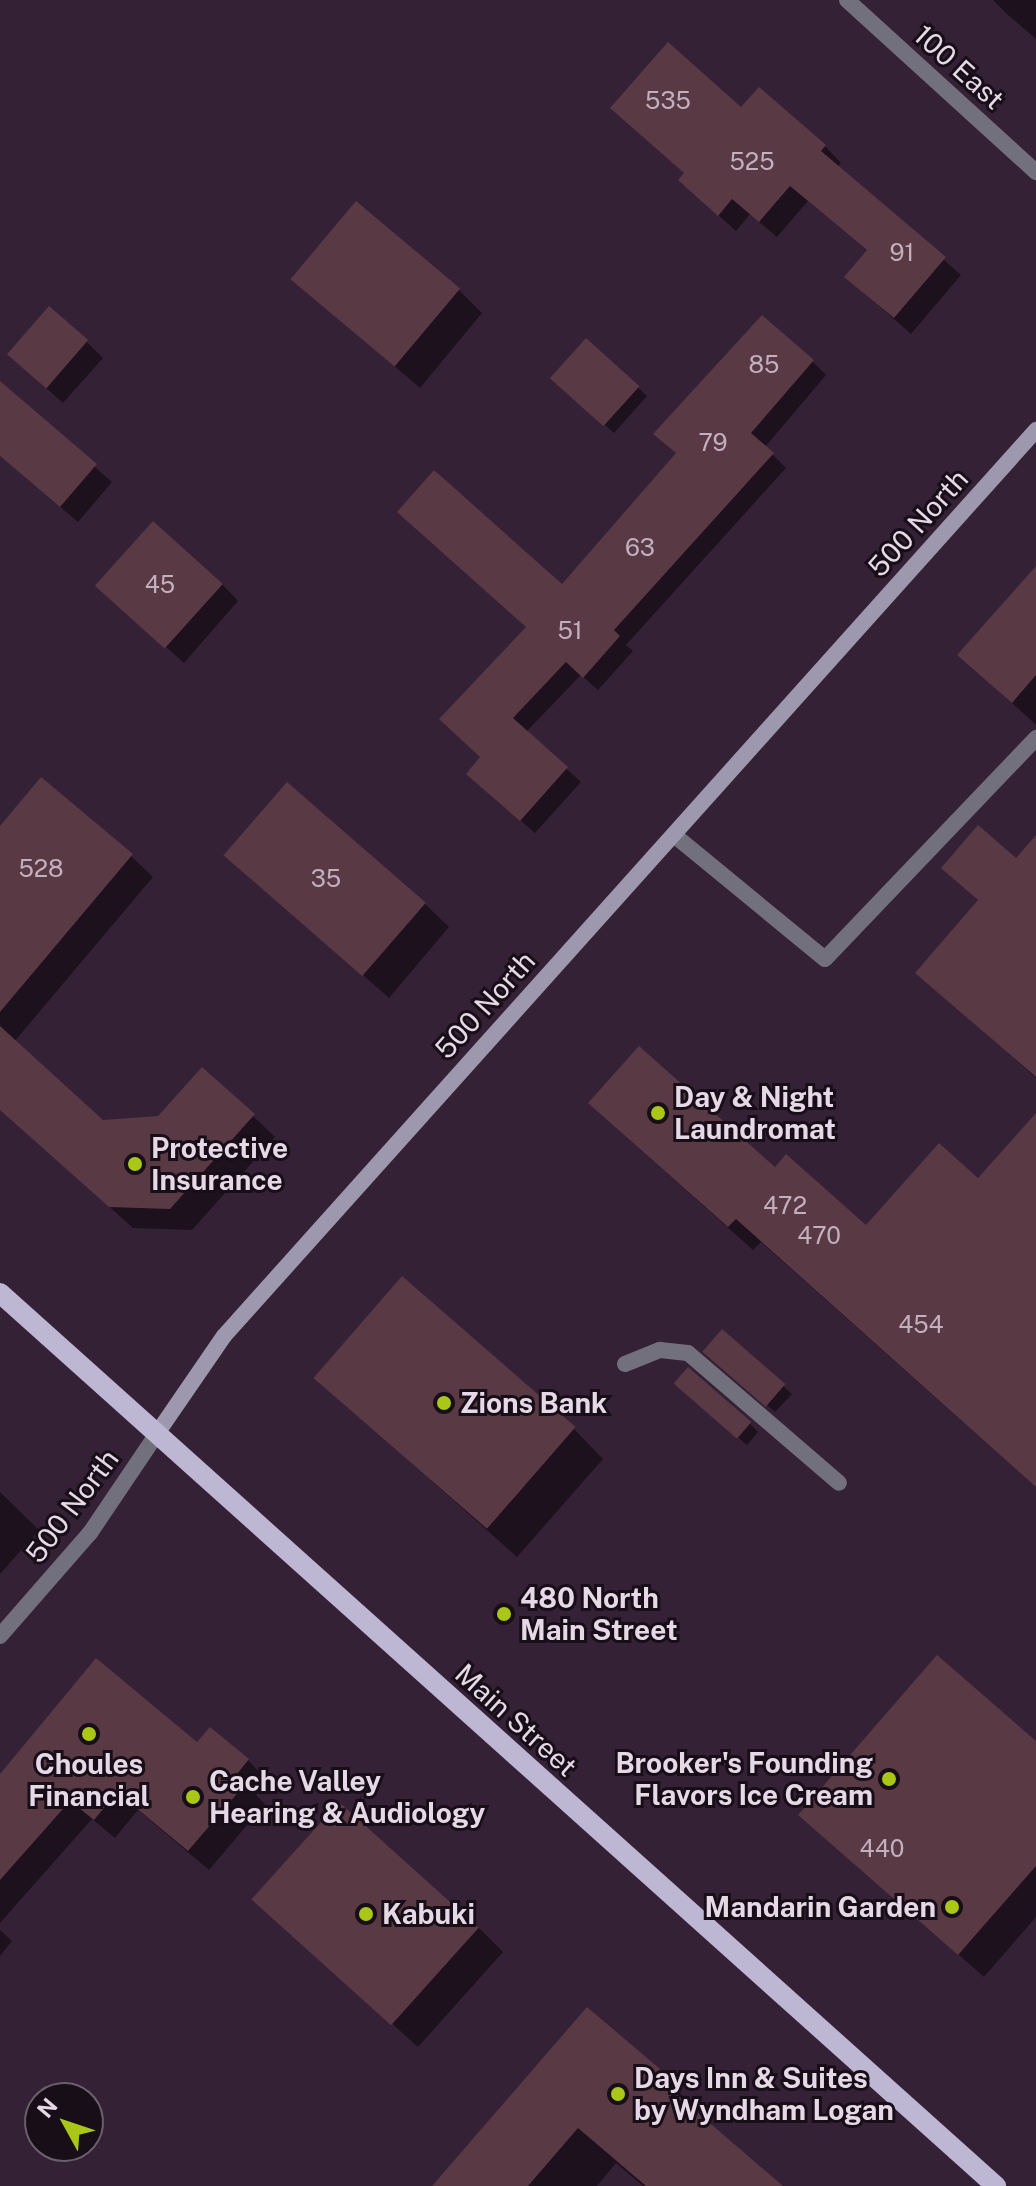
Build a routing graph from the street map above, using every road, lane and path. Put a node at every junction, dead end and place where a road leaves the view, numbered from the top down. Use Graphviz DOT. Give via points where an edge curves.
graph roads {
  1 [pos="847,0"];
  2 [pos="1036,172"];
  3 [pos="1036,430"];
  4 [pos="1036,738"];
  5 [pos="674,835"];
  6 [pos="0,1293"];
  7 [pos="625,1364"];
  8 [pos="158,1432"];
  9 [pos="839,1483"];
  10 [pos="0,1636"];
  11 [pos="996,2186"];
  1 -- 2 [label="street, 100 East"];
  3 -- 5 [label="street, 500 North"];
  4 -- 5 [label="street" via="825,959"];
  5 -- 8 [label="street, 500 North" via="224,1336"];
  6 -- 8 [label="main road, Main Street"];
  7 -- 9 [label="street" via="660,1350 688,1353"];
  8 -- 10 [label="street, 500 North" via="90,1533"];
  8 -- 11 [label="main road, Main Street"];
}
